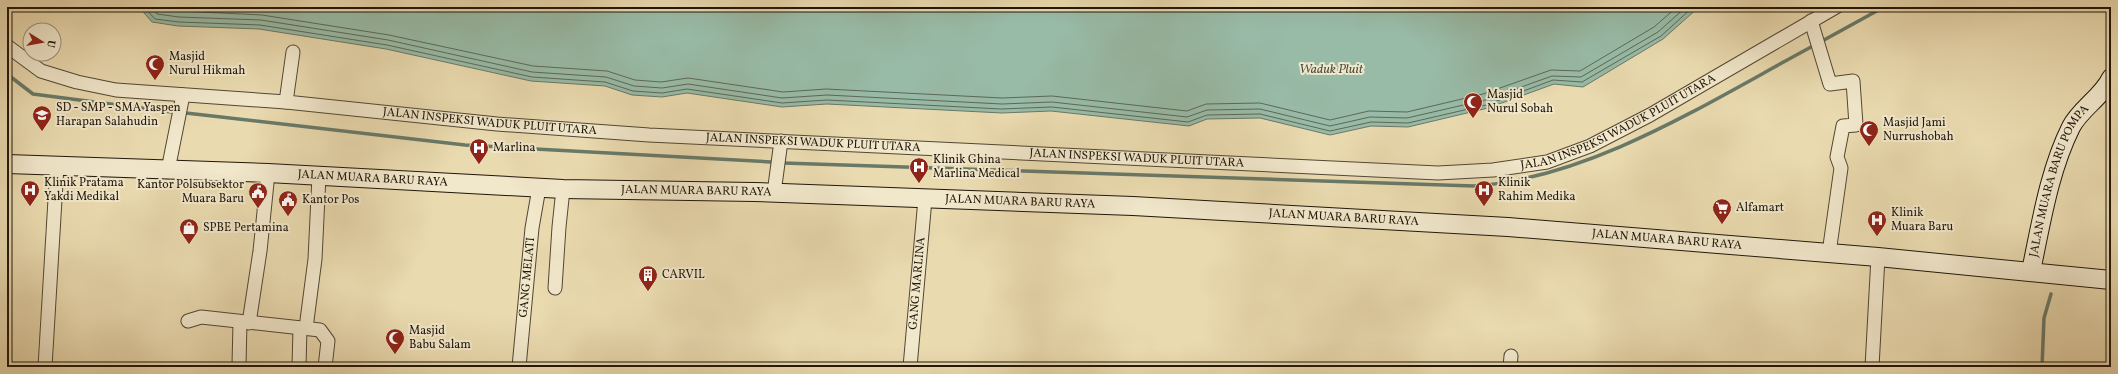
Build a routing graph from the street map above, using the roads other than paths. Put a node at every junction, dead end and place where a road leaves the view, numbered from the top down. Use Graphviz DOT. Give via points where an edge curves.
graph roads {
  1 [pos="1836,7"];
  2 [pos="1811,21"];
  3 [pos="7,46"];
  4 [pos="293,52"];
  5 [pos="2111,78"];
  6 [pos="183,95"];
  7 [pos="286,102"];
  8 [pos="780,141"];
  9 [pos="7,164"];
  10 [pos="57,166"];
  11 [pos="168,170"];
  12 [pos="268,173"];
  13 [pos="319,176"];
  14 [pos="539,188"];
  15 [pos="563,189"];
  16 [pos="774,193"];
  17 [pos="925,199"];
  18 [pos="1830,253"];
  19 [pos="1878,257"];
  20 [pos="2031,271"];
  21 [pos="2111,280"];
  22 [pos="555,288"];
  23 [pos="188,321"];
  24 [pos="244,322"];
  25 [pos="303,328"];
  26 [pos="239,364"];
  27 [pos="45,367"];
  28 [pos="299,367"];
  29 [pos="325,367"];
  30 [pos="519,367"];
  31 [pos="910,367"];
  32 [pos="1872,367"];
  1 -- 2 [label="street, JALAN INSPEKSI WADUK PLUIT UTARA"];
  2 -- 8 [label="street, JALAN INSPEKSI WADUK PLUIT UTARA" via="1650,115 1590,146 1547,162 1492,170 1438,173"];
  2 -- 18 [label="street" via="1830,84 1853,81 1856,124 1843,126 1837,157 1841,168"];
  3 -- 6 [label="street, JALAN INSPEKSI WADUK PLUIT UTARA" via="41,71 77,82 123,91"];
  4 -- 7 [label="street"];
  5 -- 20 [label="street, JALAN MUARA BARU POMPA" via="2072,126 2065,140 2058,157"];
  6 -- 7 [label="street, JALAN INSPEKSI WADUK PLUIT UTARA"];
  6 -- 11 [label="street"];
  7 -- 8 [label="street, JALAN INSPEKSI WADUK PLUIT UTARA" via="504,125 649,136"];
  8 -- 16 [label="street"];
  9 -- 10 [label="street, JALAN MUARA BARU RAYA"];
  10 -- 11 [label="street, JALAN MUARA BARU RAYA"];
  10 -- 27 [label="street"];
  11 -- 12 [label="street, JALAN MUARA BARU RAYA"];
  12 -- 13 [label="street, JALAN MUARA BARU RAYA"];
  12 -- 24 [label="street" via="260,251"];
  13 -- 14 [label="street, JALAN MUARA BARU RAYA"];
  13 -- 25 [label="street" via="315,259"];
  14 -- 15 [label="street, JALAN MUARA BARU RAYA"];
  14 -- 30 [label="street, GANG MELATI" via="532,228"];
  15 -- 16 [label="street, JALAN MUARA BARU RAYA"];
  15 -- 22 [label="street"];
  16 -- 17 [label="street, JALAN MUARA BARU RAYA"];
  17 -- 18 [label="street, JALAN MUARA BARU RAYA" via="1133,206 1500,226"];
  17 -- 31 [label="street, GANG MARLINA"];
  18 -- 19 [label="street, JALAN MUARA BARU RAYA"];
  19 -- 20 [label="street, JALAN MUARA BARU RAYA"];
  19 -- 32 [label="street"];
  20 -- 21 [label="street, JALAN MUARA BARU RAYA"];
  23 -- 24 [label="street" via="201,317"];
  24 -- 25 [label="street"];
  24 -- 26 [label="street"];
  25 -- 28 [label="street"];
  25 -- 29 [label="street" via="320,330 325,334 328,341"];
}
